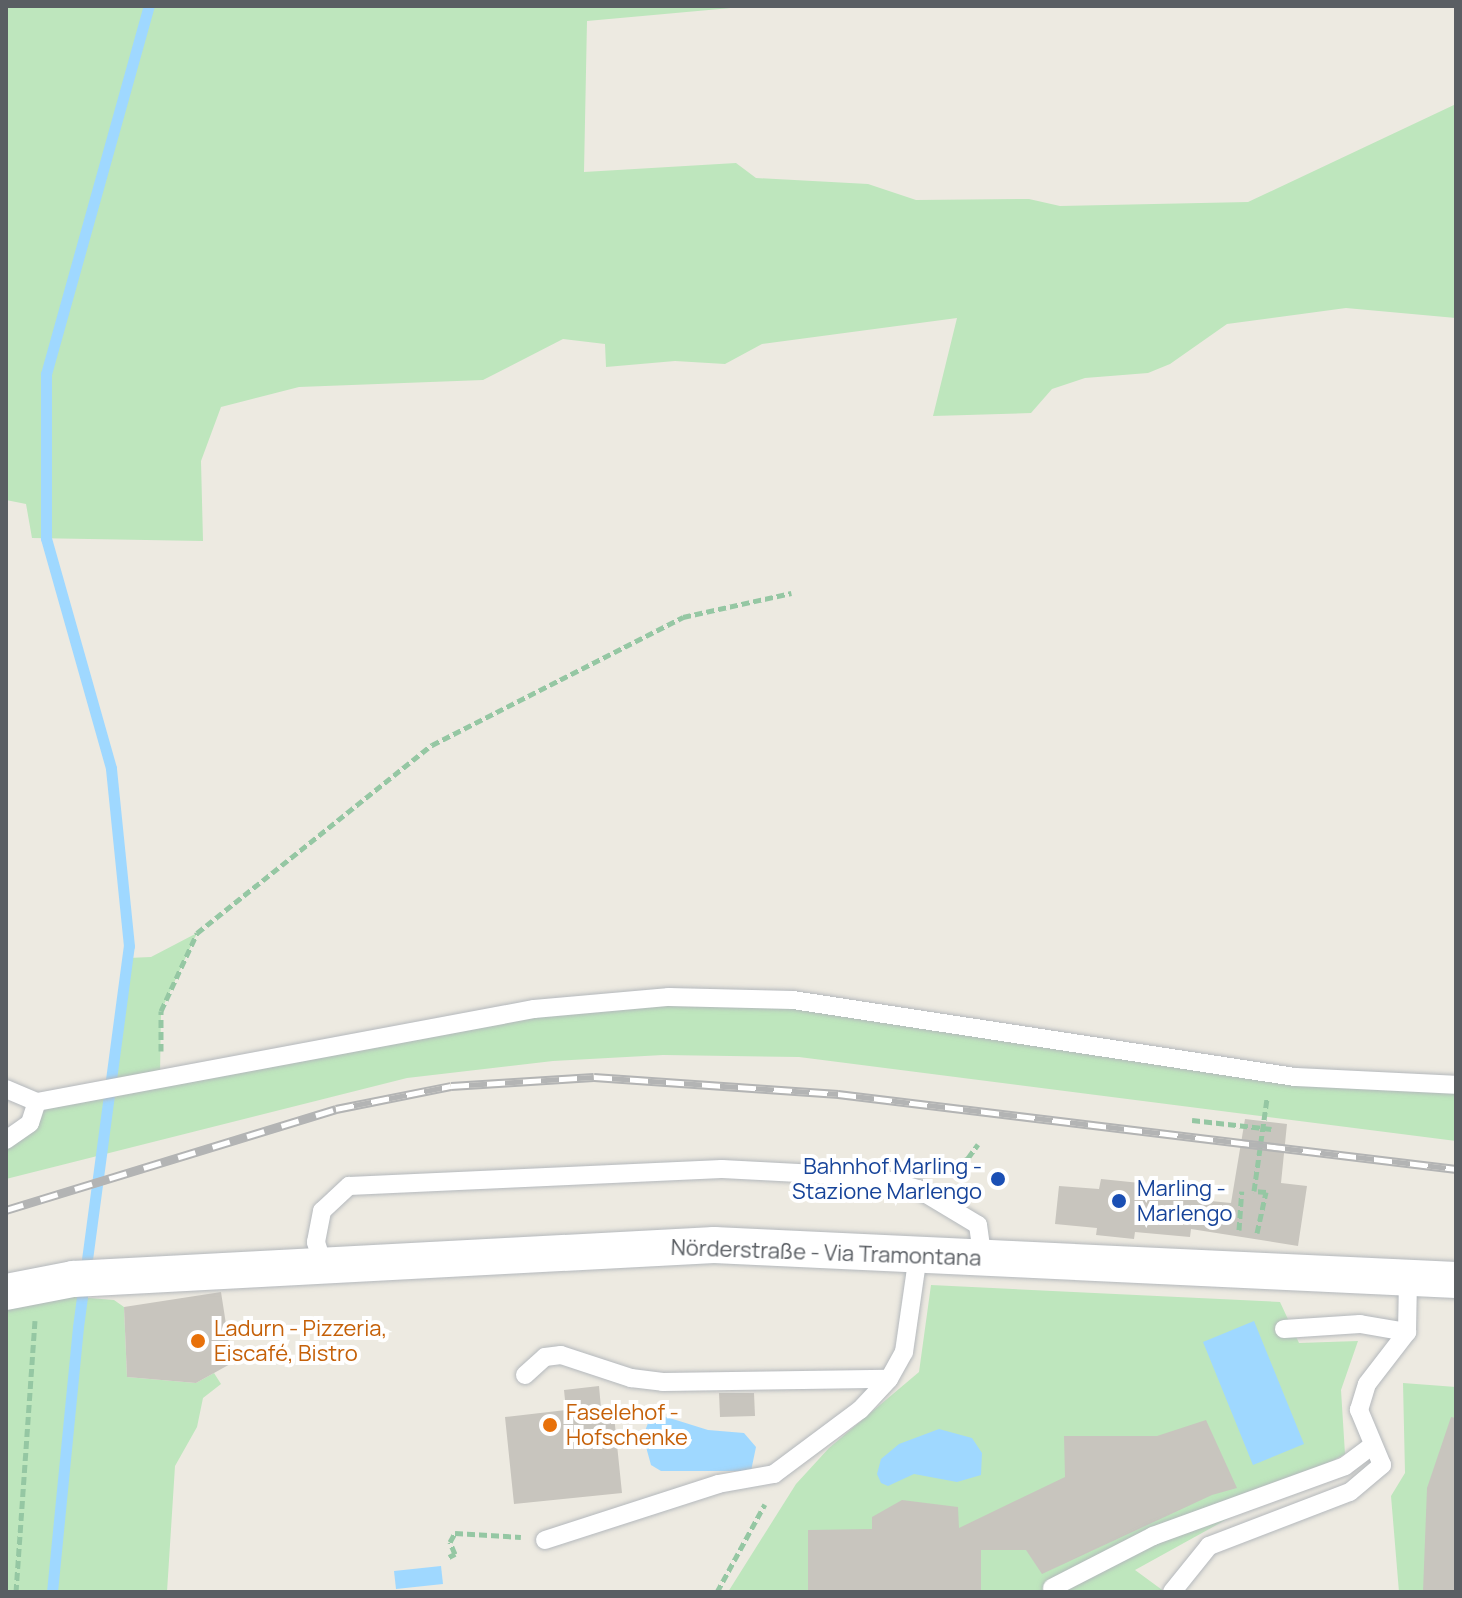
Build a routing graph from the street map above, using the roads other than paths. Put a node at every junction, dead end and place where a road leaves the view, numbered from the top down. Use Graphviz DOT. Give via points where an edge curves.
graph roads {
  1 [pos="1456,1085"];
  2 [pos="6,1089"];
  3 [pos="37,1102"];
  4 [pos="6,1140"];
  5 [pos="918,1255"];
  6 [pos="983,1259"];
  7 [pos="323,1264"];
  8 [pos="1408,1279"];
  9 [pos="1456,1280"];
  10 [pos="6,1292"];
  11 [pos="1284,1329"];
  12 [pos="1407,1332"];
  13 [pos="525,1375"];
  14 [pos="889,1379"];
  15 [pos="1370,1447"];
  16 [pos="545,1540"];
  17 [pos="1052,1588"];
  18 [pos="1172,1592"];
  1 -- 3 [label="lane" via="1270,1073 793,1000 669,997 534,1009"];
  2 -- 3 [label="lane"];
  3 -- 4 [label="lane" via="30,1123"];
  5 -- 6 [label="street, Nörderstraße - Via Tramontana"];
  5 -- 7 [label="street, Nörderstraße - Via Tramontana" via="714,1245"];
  5 -- 14 [label="lane" via="904,1352"];
  6 -- 7 [label="lane" via="978,1225 918,1189 875,1177 722,1169 349,1186 322,1211 316,1242"];
  6 -- 8 [label="street, Nörderstraße - Via Tramontana"];
  7 -- 10 [label="street, Nörderstraße - Via Tramontana" via="73,1279"];
  8 -- 9 [label="street, Nörderstraße - Via Tramontana"];
  8 -- 12 [label="lane"];
  11 -- 12 [label="lane" via="1360,1324"];
  12 -- 15 [label="lane" via="1367,1384 1359,1410"];
  13 -- 14 [label="lane" via="545,1357 561,1355 631,1378 663,1382"];
  14 -- 16 [label="lane" via="860,1410 774,1474 718,1484"];
  15 -- 17 [label="lane" via="1345,1466 1153,1536"];
  15 -- 18 [label="lane" via="1382,1465 1350,1492 1209,1546"];
}
